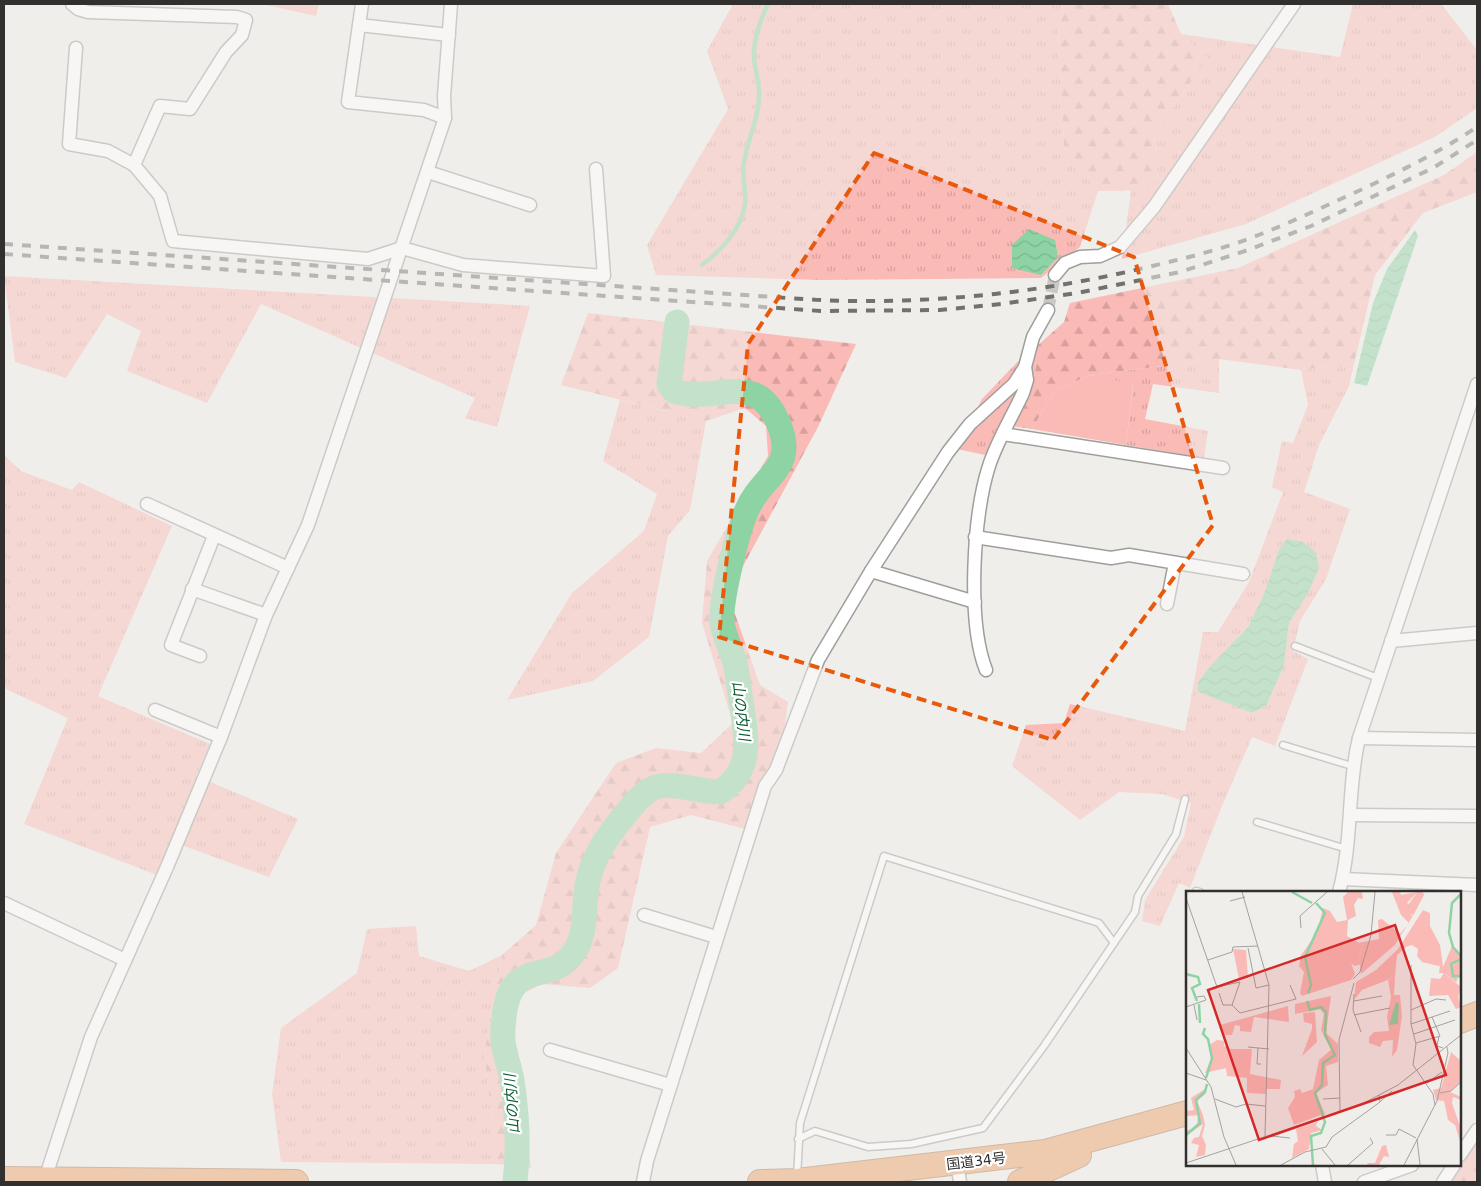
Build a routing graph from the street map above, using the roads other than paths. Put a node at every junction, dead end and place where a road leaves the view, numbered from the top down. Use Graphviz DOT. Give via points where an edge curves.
graph roads {
  1 [pos="72,4"];
  2 [pos="362,4"];
  3 [pos="451,4"];
  4 [pos="1294,4"];
  5 [pos="359,25"];
  6 [pos="449,35"];
  7 [pos="76,48"];
  8 [pos="446,118"];
  9 [pos="134,165"];
  10 [pos="596,169"];
  11 [pos="428,172"];
  12 [pos="530,205"];
  13 [pos="402,248"];
  14 [pos="1055,275"];
  15 [pos="1048,310"];
  16 [pos="1025,367"];
  17 [pos="1477,384"];
  18 [pos="1003,434"];
  19 [pos="1222,468"];
  20 [pos="147,504"];
  21 [pos="214,536"];
  22 [pos="975,537"];
  23 [pos="1175,563"];
  24 [pos="288,568"];
  25 [pos="871,571"];
  26 [pos="1243,574"];
  27 [pos="192,590"];
  28 [pos="975,602"];
  29 [pos="1167,604"];
  30 [pos="266,615"];
  31 [pos="1477,633"];
  32 [pos="1391,641"];
  33 [pos="1295,646"];
  34 [pos="200,656"];
  35 [pos="986,670"];
  36 [pos="1378,678"];
  37 [pos="155,710"];
  38 [pos="221,737"];
  39 [pos="1359,738"];
  40 [pos="1477,740"];
  41 [pos="1283,745"];
  42 [pos="1352,766"];
  43 [pos="1185,799"];
  44 [pos="1351,815"];
  45 [pos="1477,816"];
  46 [pos="1257,822"];
  47 [pos="1348,849"];
  48 [pos="1343,879"];
  49 [pos="1477,886"];
  50 [pos="1339,891"];
  51 [pos="4,903"];
  52 [pos="644,915"];
  53 [pos="716,937"];
  54 [pos="1114,943"];
  55 [pos="125,960"];
  56 [pos="1477,1014"];
  57 [pos="1461,1021"];
  58 [pos="550,1050"];
  59 [pos="670,1085"];
  60 [pos="1186,1113"];
  61 [pos="1477,1130"];
  62 [pos="1113,1135"];
  63 [pos="798,1139"];
  64 [pos="1461,1152"];
  65 [pos="1322,1166"];
  66 [pos="1409,1166"];
  67 [pos="1453,1166"];
  68 [pos="959,1173"];
  69 [pos="4,1179"];
  70 [pos="45,1179"];
  71 [pos="95,1181"];
  72 [pos="797,1181"];
  73 [pos="296,1182"];
  74 [pos="643,1182"];
  75 [pos="760,1182"];
  76 [pos="1020,1182"];
  77 [pos="1325,1182"];
  78 [pos="1364,1182"];
  79 [pos="1443,1182"];
  1 -- 9 [label="street" via="88,12 237,17 246,20 242,35 226,52 190,108 160,106"];
  2 -- 5 [label="street"];
  3 -- 6 [label="street"];
  4 -- 14 [label="street" via="1154,207 1120,247 1100,256 1080,257 1065,264"];
  5 -- 6 [label="street"];
  5 -- 8 [label="street" via="348,102 424,110"];
  6 -- 8 [label="street" via="444,96"];
  7 -- 9 [label="street" via="69,144 108,151"];
  8 -- 11 [label="street"];
  9 -- 13 [label="street" via="160,196 172,241 368,259"];
  10 -- 13 [label="street" via="604,276 463,265"];
  11 -- 12 [label="street"];
  11 -- 13 [label="street"];
  13 -- 24 [label="street" via="308,525"];
  15 -- 16 [label="street" via="1033,337"];
  16 -- 18 [label="street" via="1023,393"];
  16 -- 25 [label="street" via="1014,384 970,424 948,452"];
  17 -- 32 [label="street"];
  18 -- 19 [label="street"];
  18 -- 22 [label="street" via="980,496"];
  20 -- 21 [label="street"];
  21 -- 24 [label="street"];
  21 -- 27 [label="street"];
  22 -- 23 [label="street" via="1111,558 1128,555"];
  22 -- 28 [label="street"];
  23 -- 26 [label="street"];
  23 -- 29 [label="street"];
  24 -- 30 [label="street"];
  25 -- 28 [label="street"];
  25 -- 53 [label="street" via="809,679 776,770 765,786"];
  27 -- 30 [label="street"];
  27 -- 34 [label="street" via="171,645"];
  28 -- 35 [label="street" via="980,651"];
  30 -- 38 [label="street"];
  31 -- 32 [label="street"];
  32 -- 36 [label="street"];
  33 -- 36 [label="lane"];
  36 -- 39 [label="street"];
  37 -- 38 [label="street"];
  38 -- 55 [label="street" via="168,867"];
  39 -- 40 [label="street"];
  39 -- 42 [label="street"];
  41 -- 42 [label="lane"];
  42 -- 44 [label="street"];
  43 -- 54 [label="lane" via="1176,834 1138,896 1135,912"];
  44 -- 45 [label="street"];
  44 -- 47 [label="street"];
  46 -- 47 [label="lane"];
  47 -- 48 [label="street"];
  48 -- 49 [label="street"];
  48 -- 50 [label="street"];
  51 -- 55 [label="street"];
  52 -- 53 [label="street"];
  53 -- 59 [label="street"];
  54 -- 63 [label="lane" via="983,1128 911,1144 868,1147 815,1131"];
  54 -- 63 [label="lane" via="1099,923 884,856 800,1123"];
  55 -- 70 [label="street" via="91,1037"];
  56 -- 57 [label="highway"];
  58 -- 59 [label="street"];
  59 -- 74 [label="street"];
  60 -- 62 [label="highway, 国道34号"];
  61 -- 64 [label="street"];
  62 -- 68 [label="highway, 国道34号"];
  62 -- 76 [label="highway"];
  63 -- 72 [label="lane"];
  65 -- 77 [label="street"];
  66 -- 78 [label="street"];
  67 -- 79 [label="street"];
  68 -- 72 [label="highway, 国道34号"];
  69 -- 70 [label="highway"];
  70 -- 71 [label="highway"];
  71 -- 73 [label="highway"];
  72 -- 75 [label="highway, 国道34号"];
}
